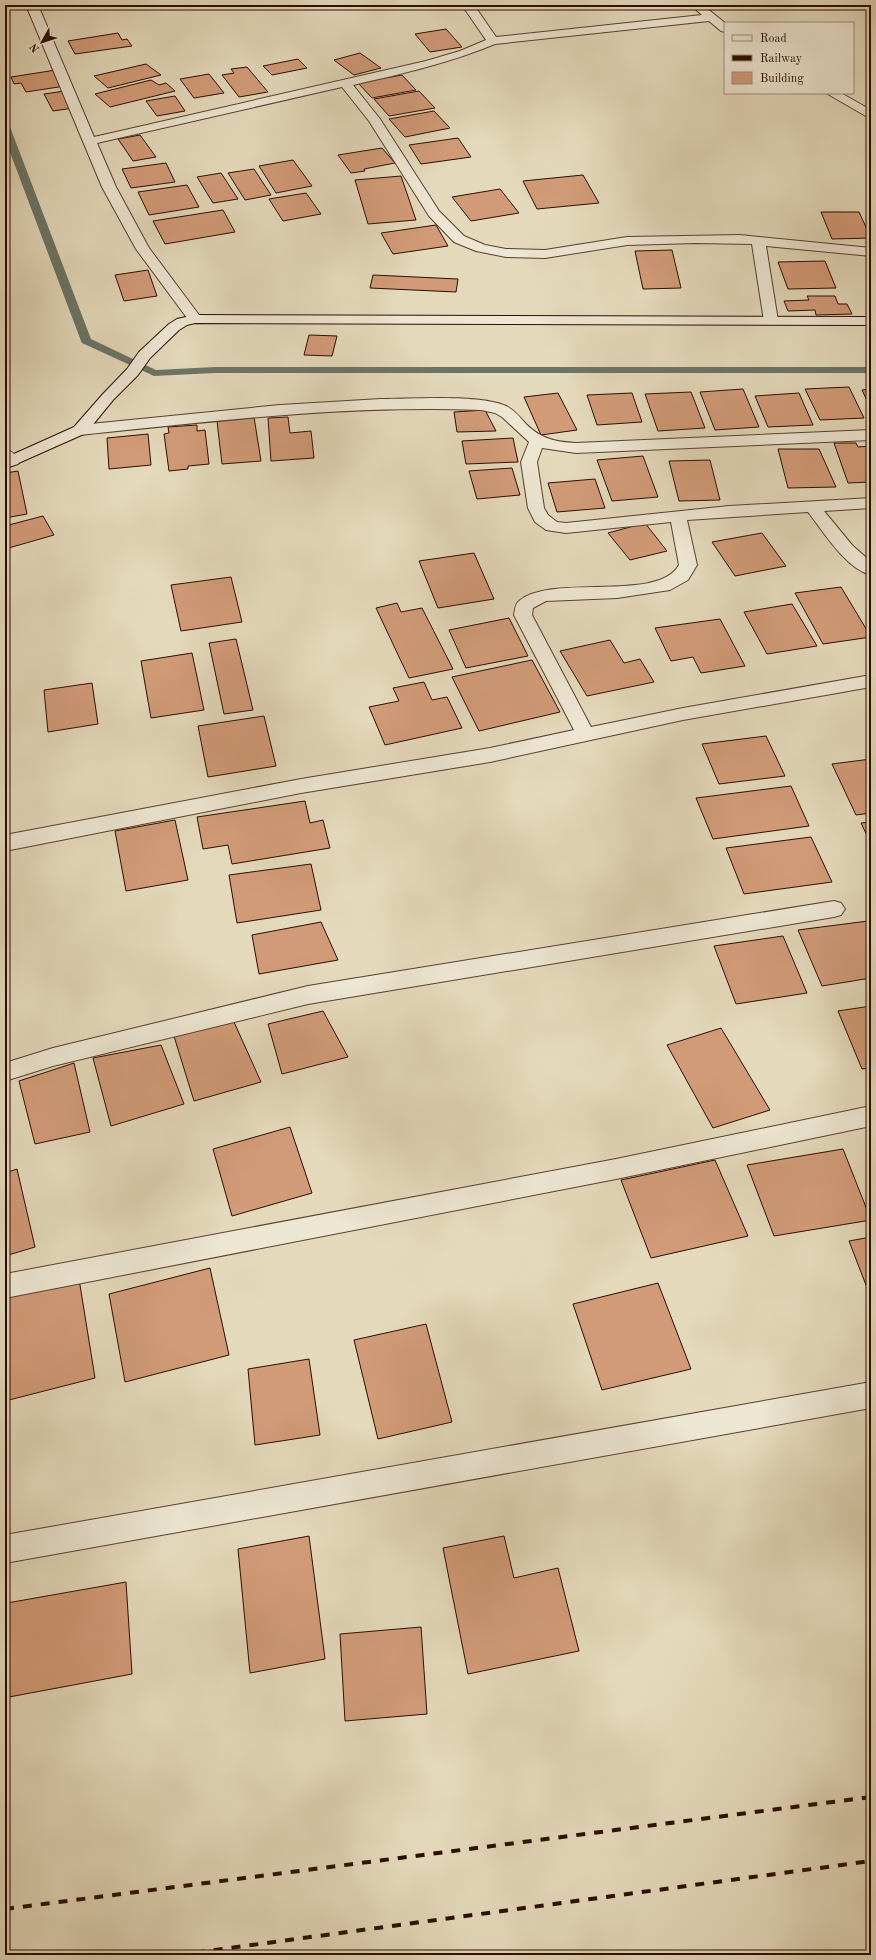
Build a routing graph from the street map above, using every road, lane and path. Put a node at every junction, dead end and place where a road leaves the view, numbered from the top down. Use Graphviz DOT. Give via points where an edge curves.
graph roads {
  1 [pos="32,5"];
  2 [pos="468,5"];
  3 [pos="696,5"];
  4 [pos="710,18"];
  5 [pos="724,28"];
  6 [pos="493,41"];
  7 [pos="344,82"];
  8 [pos="834,94"];
  9 [pos="871,115"];
  10 [pos="91,140"];
  11 [pos="759,241"];
  12 [pos="871,252"];
  13 [pos="195,319"];
  14 [pos="772,320"];
  15 [pos="871,321"];
  16 [pos="80,430"];
  17 [pos="871,435"];
  18 [pos="537,441"];
  19 [pos="8,459"];
  20 [pos="871,503"];
  21 [pos="812,506"];
  22 [pos="678,517"];
  23 [pos="871,570"];
  24 [pos="871,681"];
  25 [pos="586,735"];
  26 [pos="5,843"];
  27 [pos="834,909"];
  28 [pos="5,1072"];
  29 [pos="871,1116"];
  30 [pos="5,1286"];
  31 [pos="871,1395"];
  32 [pos="5,1549"];
  1 -- 10 [label="street"];
  2 -- 6 [label="street"];
  3 -- 4 [label="street"];
  4 -- 5 [label="street"];
  4 -- 6 [label="street"];
  6 -- 7 [label="street" via="429,64"];
  7 -- 10 [label="street"];
  7 -- 11 [label="street" via="374,119 434,213 459,239 481,248 506,253 545,254 627,241"];
  8 -- 9 [label="street"];
  10 -- 13 [label="street" via="109,187 143,249"];
  11 -- 12 [label="street"];
  11 -- 14 [label="street"];
  13 -- 14 [label="street"];
  13 -- 16 [label="street" via="174,326 144,356 133,372"];
  14 -- 15 [label="street"];
  16 -- 18 [label="street" via="272,410 363,405 475,405 499,408 509,414"];
  16 -- 19 [label="street"];
  17 -- 18 [label="street" via="576,448 551,446"];
  18 -- 22 [label="street" via="529,462 536,508 541,518 552,526 566,528"];
  20 -- 21 [label="street"];
  21 -- 22 [label="street"];
  21 -- 23 [label="street" via="843,546"];
  22 -- 25 [label="street" via="688,565 682,576 664,586 617,592 542,596 525,605 523,615"];
  24 -- 25 [label="street" via="683,714"];
  25 -- 26 [label="street" via="490,755 301,786"];
  27 -- 28 [label="street" via="308,995 53,1057"];
  29 -- 30 [label="street" via="616,1169"];
  31 -- 32 [label="street"];
}
